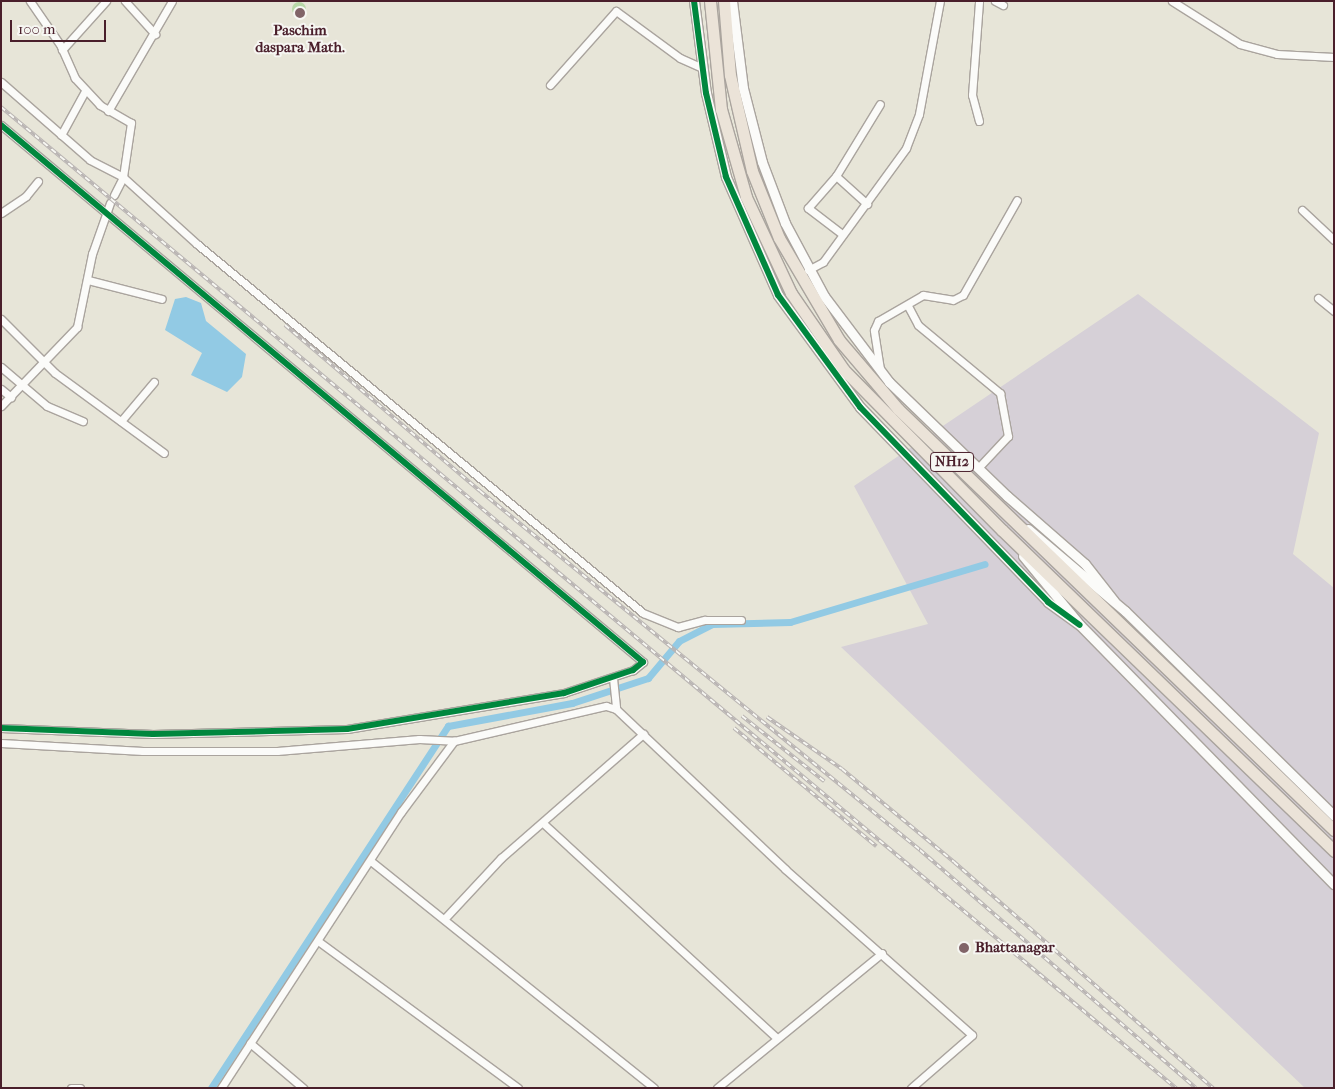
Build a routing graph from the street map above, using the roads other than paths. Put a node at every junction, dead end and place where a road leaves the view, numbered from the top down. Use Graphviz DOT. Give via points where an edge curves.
graph roads {
  1 [pos="30,1"];
  2 [pos="106,1"];
  3 [pos="125,1"];
  4 [pos="172,1"];
  5 [pos="694,1"];
  6 [pos="710,1"];
  7 [pos="724,1"];
  8 [pos="732,1"];
  9 [pos="940,1"];
  10 [pos="979,1"];
  11 [pos="995,1"];
  12 [pos="1172,1"];
  13 [pos="1003,5"];
  14 [pos="155,34"];
  15 [pos="62,50"];
  16 [pos="1334,57"];
  17 [pos="702,68"];
  18 [pos="1,82"];
  19 [pos="550,85"];
  20 [pos="86,91"];
  21 [pos="880,104"];
  22 [pos="108,111"];
  23 [pos="979,121"];
  24 [pos="1,125"];
  25 [pos="61,135"];
  26 [pos="836,176"];
  27 [pos="123,177"];
  28 [pos="38,181"];
  29 [pos="114,195"];
  30 [pos="1017,200"];
  31 [pos="867,204"];
  32 [pos="108,207"];
  33 [pos="1302,210"];
  34 [pos="1,213"];
  35 [pos="842,234"];
  36 [pos="1334,240"];
  37 [pos="808,270"];
  38 [pos="88,280"];
  39 [pos="1318,298"];
  40 [pos="162,299"];
  41 [pos="908,306"];
  42 [pos="1334,311"];
  43 [pos="1,319"];
  44 [pos="44,363"];
  45 [pos="1,366"];
  46 [pos="881,372"];
  47 [pos="154,382"];
  48 [pos="21,386"];
  49 [pos="1,389"];
  50 [pos="11,397"];
  51 [pos="1,406"];
  52 [pos="83,421"];
  53 [pos="121,421"];
  54 [pos="164,453"];
  55 [pos="978,468"];
  56 [pos="993,500"];
  57 [pos="1002,530"];
  58 [pos="1114,601"];
  59 [pos="742,620"];
  60 [pos="1080,625"];
  61 [pos="613,678"];
  62 [pos="616,709"];
  63 [pos="1,728"];
  64 [pos="643,734"];
  65 [pos="454,741"];
  66 [pos="1,743"];
  67 [pos="1334,816"];
  68 [pos="544,824"];
  69 [pos="1334,830"];
  70 [pos="1334,851"];
  71 [pos="372,862"];
  72 [pos="1334,884"];
  73 [pos="446,917"];
  74 [pos="318,941"];
  75 [pos="882,953"];
  76 [pos="777,1038"];
  77 [pos="250,1043"];
  78 [pos="223,1087"];
  79 [pos="71,1088"];
  80 [pos="80,1088"];
  81 [pos="303,1088"];
  82 [pos="518,1088"];
  83 [pos="654,1088"];
  84 [pos="717,1088"];
  85 [pos="910,1088"];
  1 -- 15 [label="street"];
  2 -- 15 [label="street"];
  3 -- 14 [label="street"];
  4 -- 14 [label="street"];
  5 -- 17 [label="street"];
  6 -- 57 [label="highway, NH12" via="713,61 728,140 760,232 791,293 844,370"];
  7 -- 56 [label="highway, NH12" via="730,76 743,138 779,238 805,287 869,377"];
  8 -- 37 [label="street" via="755,140 774,197"];
  9 -- 31 [label="street" via="919,114 906,148"];
  10 -- 23 [label="street" via="972,95"];
  11 -- 13 [label="street"];
  12 -- 16 [label="street" via="1240,44 1277,54"];
  14 -- 22 [label="street"];
  15 -- 20 [label="street"];
  17 -- 19 [label="street" via="680,58 616,11"];
  17 -- 60 [label="street" via="716,140 737,208 778,295 806,339 882,430 1048,602"];
  18 -- 25 [label="street"];
  20 -- 22 [label="street"];
  20 -- 25 [label="street"];
  21 -- 26 [label="street"];
  22 -- 27 [label="street" via="131,123"];
  24 -- 32 [label="street"];
  25 -- 27 [label="street" via="90,160"];
  26 -- 31 [label="street"];
  26 -- 35 [label="street" via="808,208"];
  27 -- 29 [label="street"];
  27 -- 59 [label="street" via="197,244 643,613 678,627 704,620"];
  28 -- 34 [label="street" via="26,196"];
  30 -- 41 [label="street" via="964,295 954,300 923,295"];
  31 -- 35 [label="street"];
  32 -- 38 [label="street"];
  32 -- 61 [label="street" via="643,662"];
  33 -- 36 [label="street"];
  35 -- 37 [label="street" via="823,262"];
  37 -- 46 [label="street"];
  38 -- 40 [label="street"];
  38 -- 44 [label="street" via="77,327"];
  39 -- 42 [label="street"];
  41 -- 46 [label="street" via="878,321 874,330"];
  41 -- 55 [label="street" via="918,325 1000,393 1008,436"];
  43 -- 44 [label="street"];
  44 -- 48 [label="street"];
  44 -- 53 [label="street"];
  45 -- 48 [label="street"];
  46 -- 55 [label="street"];
  47 -- 53 [label="street"];
  48 -- 50 [label="street"];
  48 -- 52 [label="street" via="47,406"];
  49 -- 50 [label="street"];
  50 -- 51 [label="street"];
  53 -- 54 [label="street"];
  55 -- 58 [label="street" via="1085,564"];
  56 -- 58 [label="street"];
  56 -- 69 [label="highway, NH12"];
  57 -- 60 [label="street"];
  57 -- 70 [label="highway, NH12"];
  58 -- 67 [label="street"];
  60 -- 72 [label="street"];
  61 -- 62 [label="street"];
  61 -- 63 [label="street" via="564,693 347,729 154,734"];
  62 -- 64 [label="street"];
  62 -- 65 [label="street" via="606,706"];
  64 -- 68 [label="street"];
  64 -- 75 [label="street"];
  65 -- 66 [label="street" via="434,739 268,751 143,751"];
  65 -- 71 [label="street" via="401,812"];
  68 -- 73 [label="street" via="501,858"];
  68 -- 76 [label="street"];
  71 -- 73 [label="street" via="439,917"];
  71 -- 74 [label="street"];
  73 -- 83 [label="street"];
  74 -- 77 [label="street"];
  74 -- 82 [label="street"];
  75 -- 76 [label="street"];
  75 -- 85 [label="street" via="972,1035"];
  76 -- 84 [label="street"];
  77 -- 78 [label="street"];
  77 -- 81 [label="street"];
  79 -- 80 [label="street"];
}
